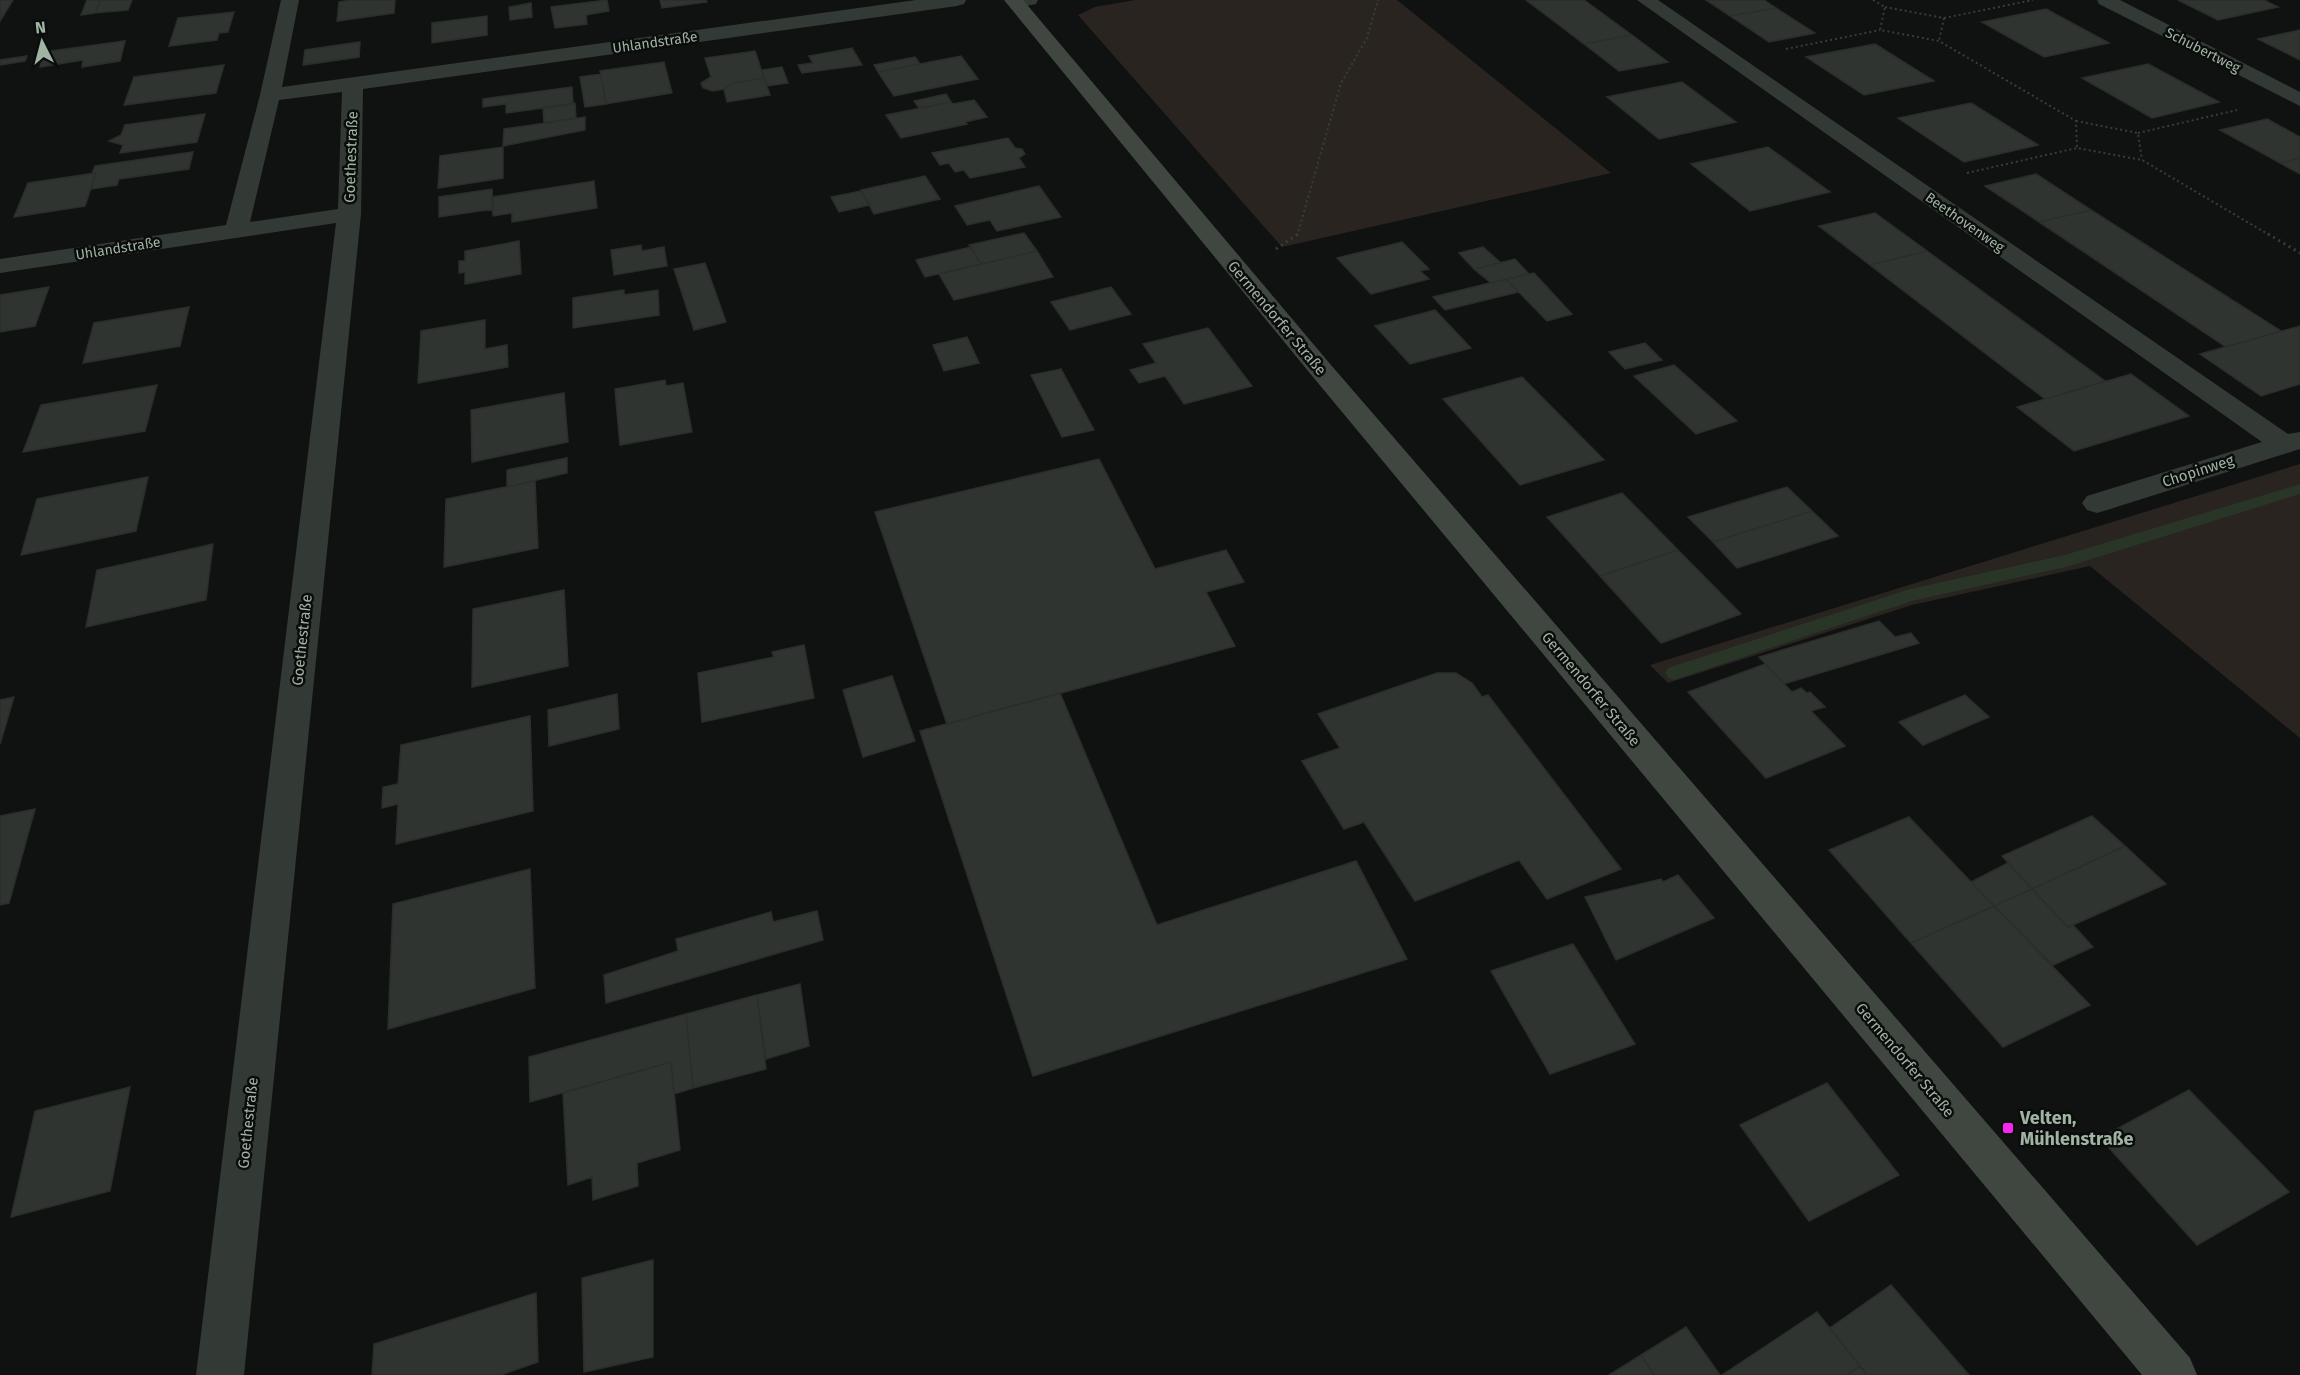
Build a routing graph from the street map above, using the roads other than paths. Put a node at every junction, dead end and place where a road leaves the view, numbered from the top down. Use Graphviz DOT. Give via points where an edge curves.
graph roads {
  1 [pos="290,0"];
  2 [pos="957,0"];
  3 [pos="1646,0"];
  4 [pos="2106,0"];
  5 [pos="1019,1"];
  6 [pos="352,84"];
  7 [pos="270,95"];
  8 [pos="2297,98"];
  9 [pos="349,213"];
  10 [pos="236,231"];
  11 [pos="0,266"];
  12 [pos="2292,442"];
  13 [pos="2097,503"];
  14 [pos="220,1375"];
  15 [pos="2173,1375"];
  1 -- 7 [label="street"];
  2 -- 6 [label="street, Uhlandstraße"];
  3 -- 12 [label="street, Beethovenweg"];
  4 -- 8 [label="street, Schubertweg"];
  5 -- 15 [label="main road, Germendorfer Straße" via="1322,371"];
  6 -- 7 [label="street"];
  6 -- 9 [label="street, Goethestraße"];
  7 -- 10 [label="street"];
  9 -- 10 [label="street, Uhlandstraße"];
  9 -- 14 [label="street, Goethestraße"];
  10 -- 11 [label="street, Uhlandstraße"];
  12 -- 13 [label="street, Chopinweg"];
}
